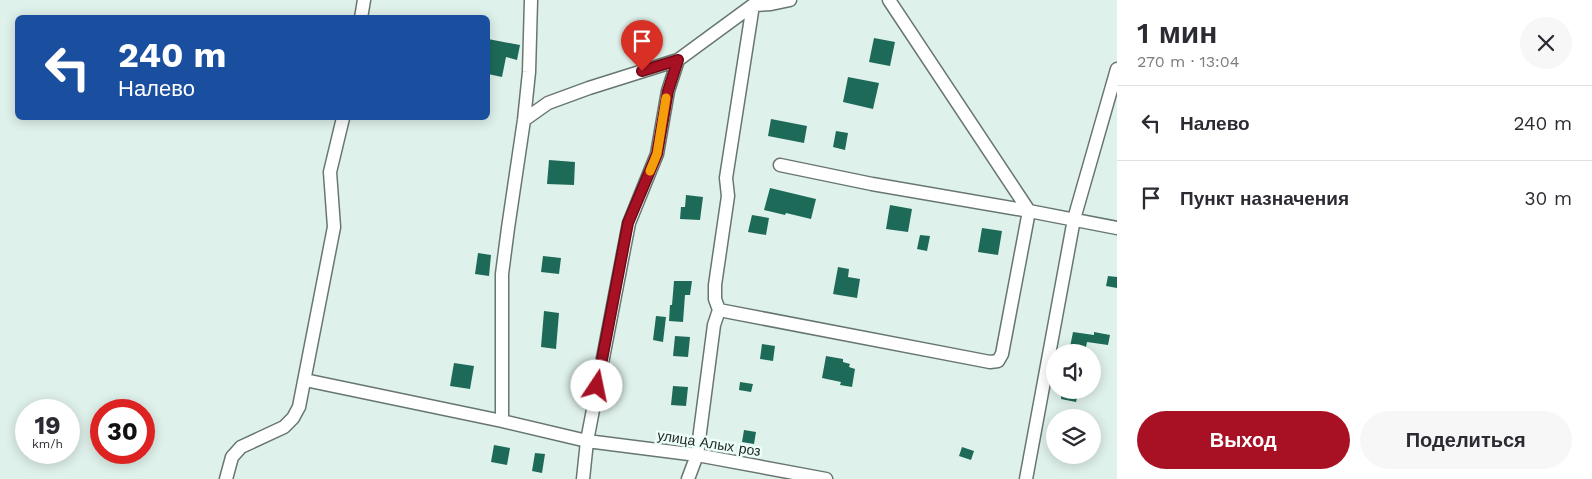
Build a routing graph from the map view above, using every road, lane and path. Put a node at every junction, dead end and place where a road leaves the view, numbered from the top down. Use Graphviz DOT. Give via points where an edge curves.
graph roads {
  1 [pos="364,0"];
  2 [pos="531,0"];
  3 [pos="790,0"];
  4 [pos="889,0"];
  5 [pos="753,5"];
  6 [pos="362,15"];
  7 [pos="678,60"];
  8 [pos="1117,69"];
  9 [pos="343,120"];
  10 [pos="524,120"];
  11 [pos="780,165"];
  12 [pos="1029,211"];
  13 [pos="1074,219"];
  14 [pos="1117,228"];
  15 [pos="719,310"];
  16 [pos="305,380"];
  17 [pos="502,421"];
  18 [pos="587,441"];
  19 [pos="696,455"];
  20 [pos="226,479"];
  21 [pos="583,479"];
  22 [pos="688,479"];
  23 [pos="826,479"];
  24 [pos="1026,479"];
  1 -- 6 [label="street"];
  2 -- 10 [label="street"];
  3 -- 5 [label="street"];
  4 -- 12 [label="street"];
  5 -- 7 [label="street"];
  5 -- 15 [label="street" via="726,178 728,196 715,286"];
  7 -- 10 [label="street" via="588,88 548,104"];
  7 -- 18 [label="street" via="668,91 657,154 628,223"];
  8 -- 13 [label="street"];
  9 -- 16 [label="street" via="330,172 334,228"];
  10 -- 17 [label="street" via="502,274"];
  11 -- 12 [label="street"];
  12 -- 13 [label="street"];
  12 -- 15 [label="street" via="1002,354 998,361"];
  13 -- 14 [label="street"];
  13 -- 24 [label="street"];
  15 -- 19 [label="street" via="714,325"];
  16 -- 17 [label="street, улица Алых роз"];
  16 -- 20 [label="street" via="293,418 284,427 241,447 232,458"];
  17 -- 18 [label="street, улица Алых роз"];
  18 -- 19 [label="street, улица Алых роз"];
  18 -- 21 [label="street"];
  19 -- 22 [label="street"];
  19 -- 23 [label="street, улица Алых роз"];
}
